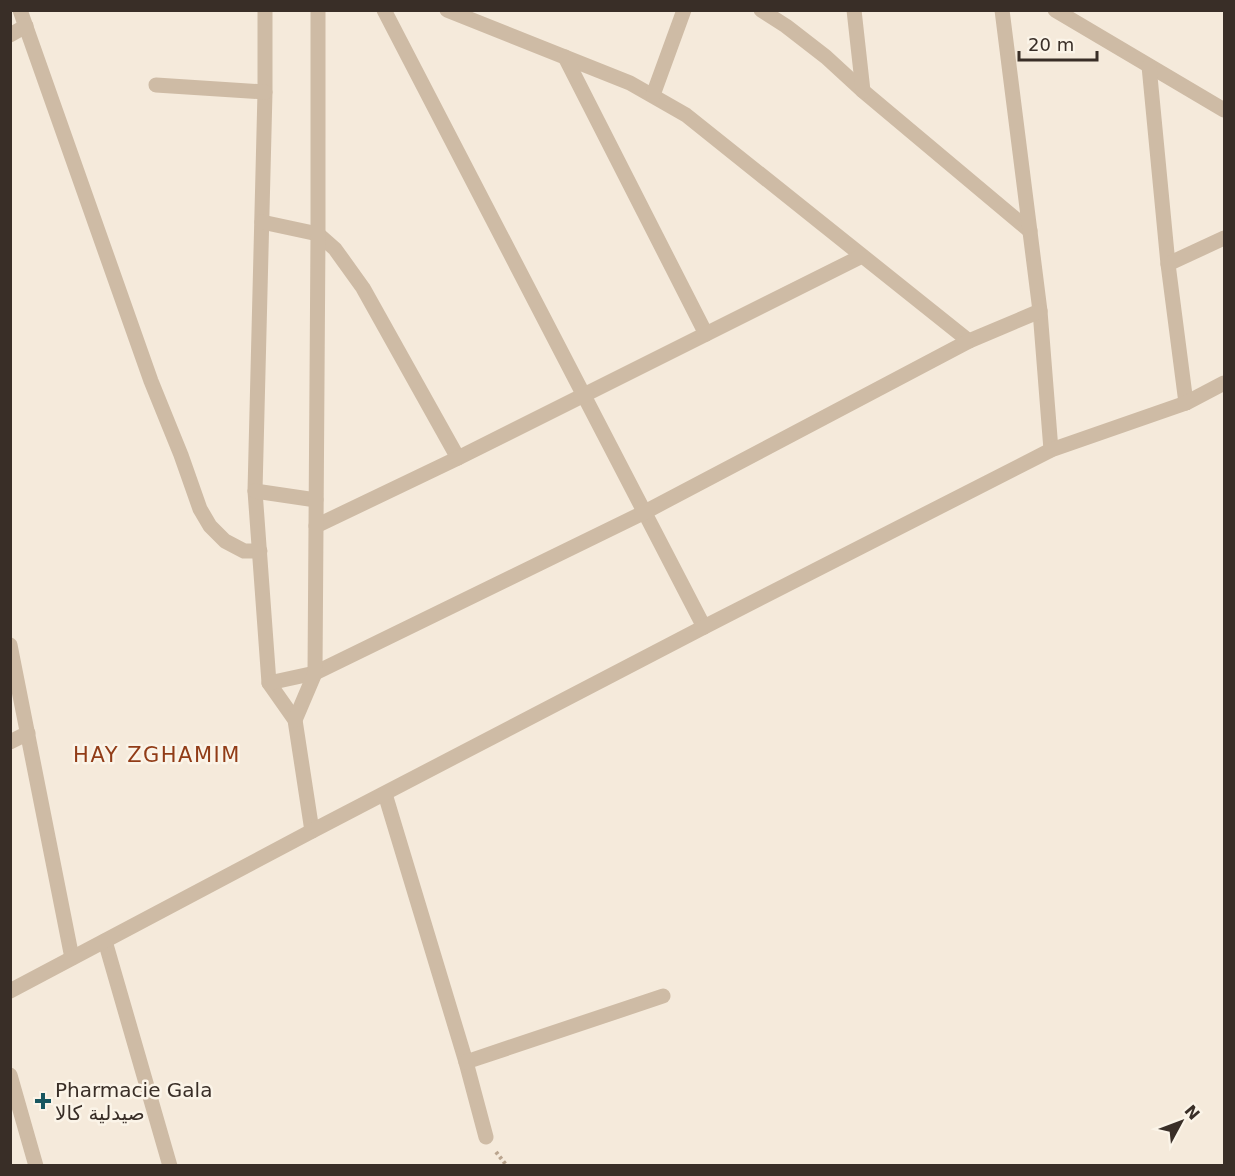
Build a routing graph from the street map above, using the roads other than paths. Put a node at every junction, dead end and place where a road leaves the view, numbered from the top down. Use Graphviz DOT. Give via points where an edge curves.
graph roads {
  1 [pos="21,10"];
  2 [pos="265,10"];
  3 [pos="318,10"];
  4 [pos="384,10"];
  5 [pos="447,10"];
  6 [pos="684,10"];
  7 [pos="761,10"];
  8 [pos="854,10"];
  9 [pos="1002,10"];
  10 [pos="1055,10"];
  11 [pos="26,26"];
  12 [pos="10,35"];
  13 [pos="565,57"];
  14 [pos="1149,66"];
  15 [pos="156,85"];
  16 [pos="863,91"];
  17 [pos="265,92"];
  18 [pos="653,95"];
  19 [pos="1224,110"];
  20 [pos="262,222"];
  21 [pos="1030,231"];
  22 [pos="318,234"];
  23 [pos="1224,238"];
  24 [pos="862,256"];
  25 [pos="1168,264"];
  26 [pos="1040,311"];
  27 [pos="706,334"];
  28 [pos="969,340"];
  29 [pos="1224,383"];
  30 [pos="584,395"];
  31 [pos="1186,403"];
  32 [pos="1051,450"];
  33 [pos="458,458"];
  34 [pos="255,491"];
  35 [pos="316,500"];
  36 [pos="645,512"];
  37 [pos="316,526"];
  38 [pos="260,551"];
  39 [pos="704,627"];
  40 [pos="10,645"];
  41 [pos="315,673"];
  42 [pos="269,683"];
  43 [pos="295,720"];
  44 [pos="28,733"];
  45 [pos="10,742"];
  46 [pos="385,794"];
  47 [pos="312,831"];
  48 [pos="105,941"];
  49 [pos="72,958"];
  50 [pos="10,991"];
  51 [pos="663,996"];
  52 [pos="466,1062"];
  53 [pos="10,1075"];
  54 [pos="486,1137"];
  55 [pos="36,1166"];
  56 [pos="170,1166"];
  1 -- 11 [label="street"];
  2 -- 17 [label="street"];
  3 -- 22 [label="street"];
  4 -- 30 [label="street"];
  5 -- 13 [label="street"];
  6 -- 18 [label="street"];
  7 -- 16 [label="street" via="826,57"];
  8 -- 16 [label="street"];
  9 -- 21 [label="street"];
  10 -- 14 [label="street"];
  11 -- 12 [label="street"];
  11 -- 38 [label="street" via="200,508 225,542 244,551"];
  13 -- 18 [label="street"];
  13 -- 27 [label="street"];
  14 -- 19 [label="street"];
  14 -- 25 [label="street"];
  15 -- 17 [label="street"];
  16 -- 21 [label="street"];
  17 -- 20 [label="street"];
  18 -- 24 [label="street" via="686,115"];
  20 -- 22 [label="street"];
  20 -- 34 [label="street"];
  21 -- 26 [label="street"];
  22 -- 33 [label="street" via="335,249 363,288"];
  22 -- 35 [label="street"];
  23 -- 25 [label="street"];
  24 -- 27 [label="street"];
  24 -- 28 [label="street"];
  25 -- 31 [label="street"];
  26 -- 28 [label="street"];
  26 -- 32 [label="street"];
  27 -- 30 [label="street"];
  28 -- 36 [label="street"];
  29 -- 31 [label="street"];
  30 -- 33 [label="street"];
  30 -- 36 [label="street"];
  31 -- 32 [label="street"];
  32 -- 39 [label="street"];
  33 -- 37 [label="street"];
  34 -- 35 [label="street"];
  34 -- 38 [label="street"];
  35 -- 37 [label="street"];
  36 -- 39 [label="street"];
  36 -- 41 [label="street"];
  37 -- 41 [label="street"];
  38 -- 42 [label="street"];
  39 -- 46 [label="street"];
  40 -- 44 [label="street"];
  41 -- 42 [label="street"];
  41 -- 43 [label="street"];
  42 -- 43 [label="street"];
  43 -- 47 [label="street"];
  44 -- 45 [label="street"];
  44 -- 49 [label="street"];
  46 -- 47 [label="street"];
  46 -- 52 [label="street"];
  47 -- 48 [label="street"];
  48 -- 49 [label="street"];
  48 -- 56 [label="street"];
  49 -- 50 [label="street"];
  51 -- 52 [label="street"];
  52 -- 54 [label="street"];
  53 -- 55 [label="street"];
}
